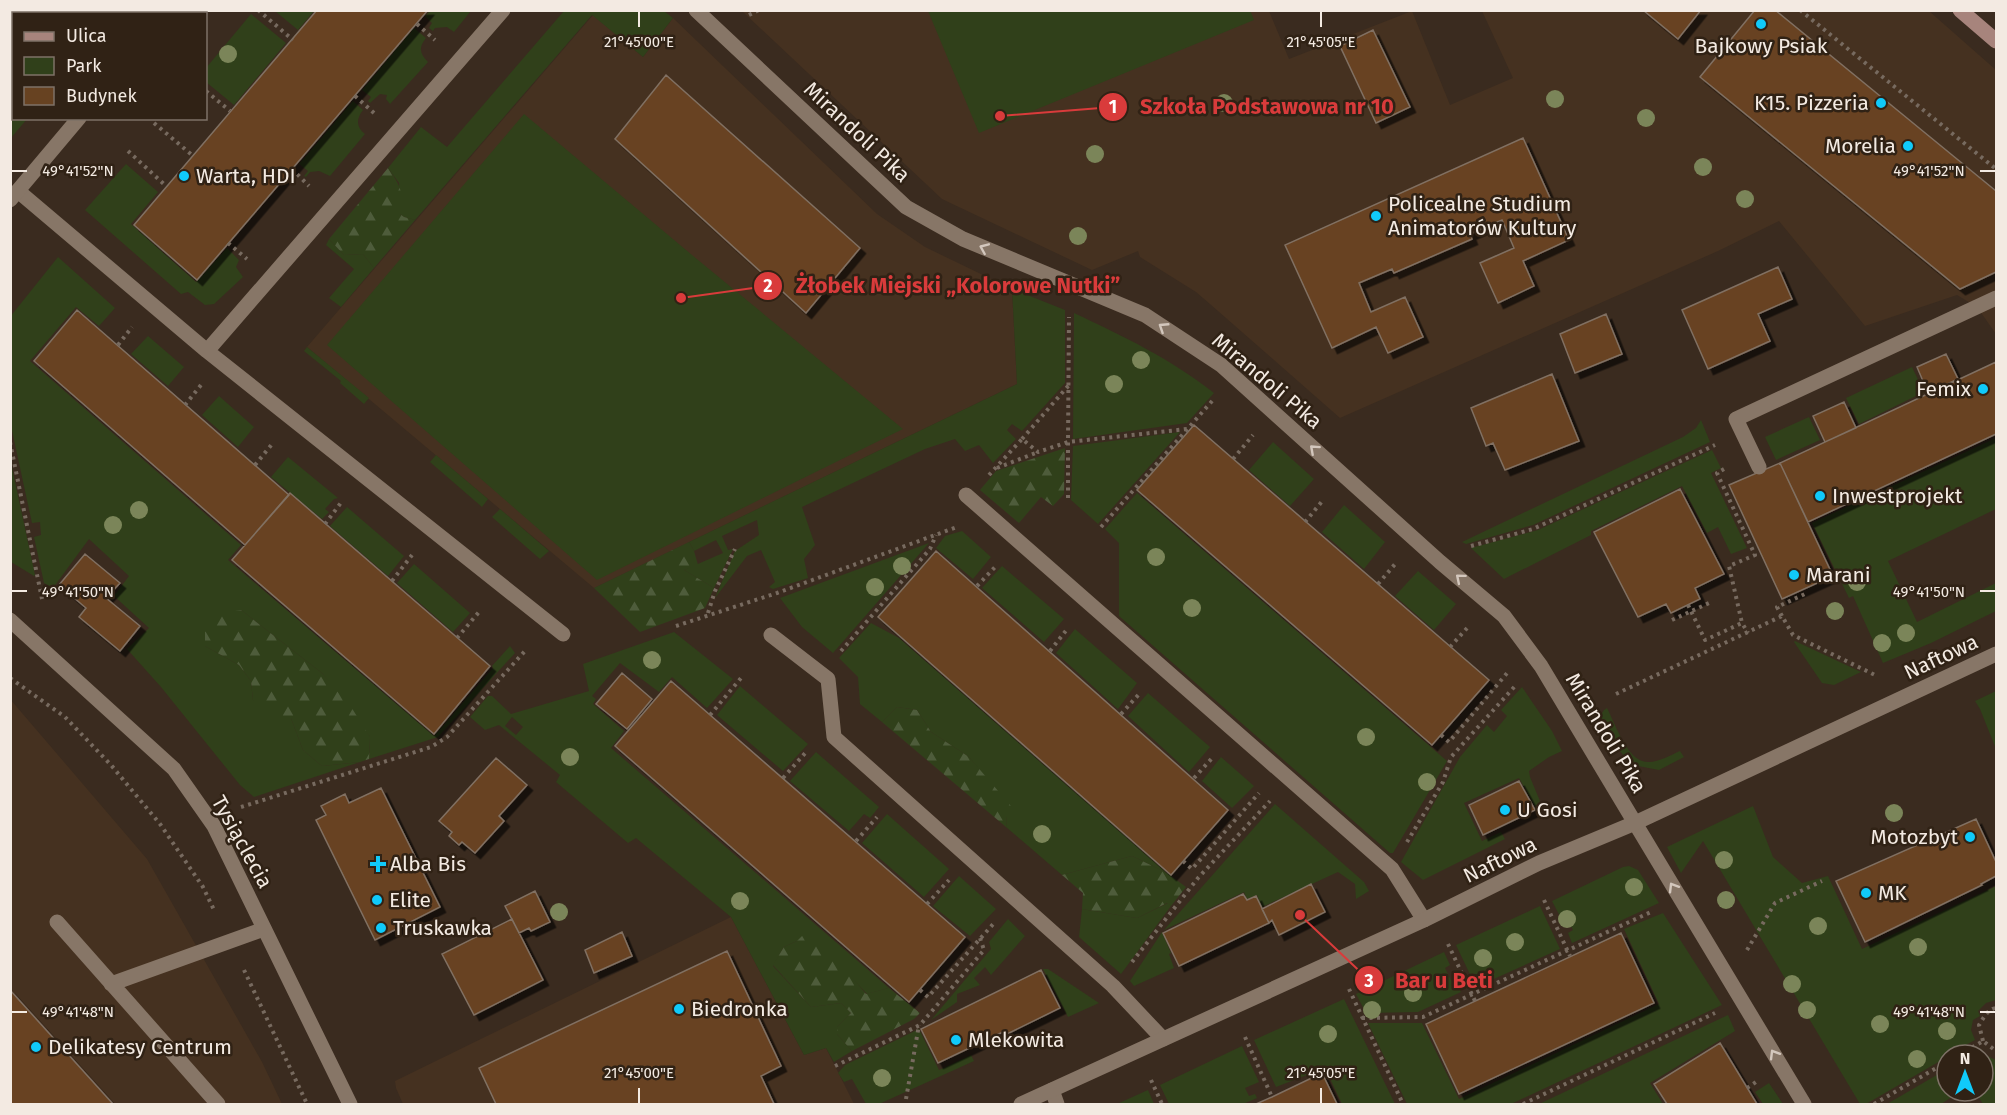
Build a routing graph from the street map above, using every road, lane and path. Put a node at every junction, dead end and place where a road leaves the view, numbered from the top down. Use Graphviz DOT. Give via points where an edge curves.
graph roads {
  1 [pos="258,10"];
  2 [pos="502,10"];
  3 [pos="696,10"];
  4 [pos="1800,10"];
  5 [pos="1960,10"];
  6 [pos="293,40"];
  7 [pos="1996,40"];
  8 [pos="207,92"];
  9 [pos="355,96"];
  10 [pos="230,111"];
  11 [pos="378,116"];
  12 [pos="77,120"];
  13 [pos="153,123"];
  14 [pos="128,151"];
  15 [pos="192,155"];
  16 [pos="1996,169"];
  17 [pos="166,186"];
  18 [pos="14,195"];
  19 [pos="1996,298"];
  20 [pos="1069,316"];
  21 [pos="138,319"];
  22 [pos="118,345"];
  23 [pos="207,351"];
  24 [pos="207,377"];
  25 [pos="1069,385"];
  26 [pos="1216,396"];
  27 [pos="185,405"];
  28 [pos="1187,429"];
  29 [pos="1256,432"];
  30 [pos="1745,437"];
  31 [pos="277,438"];
  32 [pos="1022,439"];
  33 [pos="10,442"];
  34 [pos="1068,442"];
  35 [pos="1038,452"];
  36 [pos="1233,459"];
  37 [pos="1757,462"];
  38 [pos="255,465"];
  39 [pos="995,469"];
  40 [pos="966,495"];
  41 [pos="1326,496"];
  42 [pos="346,497"];
  43 [pos="1068,498"];
  44 [pos="1305,522"];
  45 [pos="325,524"];
  46 [pos="966,524"];
  47 [pos="1101,527"];
  48 [pos="937,534"];
  49 [pos="1464,548"];
  50 [pos="735,549"];
  51 [pos="412,554"];
  52 [pos="1003,557"];
  53 [pos="1400,560"];
  54 [pos="392,581"];
  55 [pos="1378,584"];
  56 [pos="977,586"];
  57 [pos="1807,593"];
  58 [pos="42,599"];
  59 [pos="1709,603"];
  60 [pos="1688,605"];
  61 [pos="1691,611"];
  62 [pos="479,612"];
  63 [pos="708,614"];
  64 [pos="1782,616"];
  65 [pos="10,620"];
  66 [pos="1074,620"];
  67 [pos="1672,620"];
  68 [pos="1472,623"];
  69 [pos="1742,623"];
  70 [pos="676,626"];
  71 [pos="1748,633"];
  72 [pos="563,634"];
  73 [pos="771,635"];
  74 [pos="458,638"];
  75 [pos="1450,647"];
  76 [pos="525,651"];
  77 [pos="1050,651"];
  78 [pos="1996,654"];
  79 [pos="837,656"];
  80 [pos="1514,664"];
  81 [pos="1876,675"];
  82 [pos="10,678"];
  83 [pos="741,678"];
  84 [pos="1523,678"];
  85 [pos="1148,685"];
  86 [pos="1617,694"];
  87 [pos="1121,714"];
  88 [pos="710,715"];
  89 [pos="1441,735"];
  90 [pos="814,744"];
  91 [pos="1220,748"];
  92 [pos="1279,770"];
  93 [pos="783,778"];
  94 [pos="1194,778"];
  95 [pos="1276,795"];
  96 [pos="241,807"];
  97 [pos="879,814"];
  98 [pos="1635,823"];
  99 [pos="856,841"];
  100 [pos="1183,861"];
  101 [pos="1392,869"];
  102 [pos="953,876"];
  103 [pos="1822,881"];
  104 [pos="203,887"];
  105 [pos="1544,900"];
  106 [pos="927,904"];
  107 [pos="1654,910"];
  108 [pos="999,917"];
  109 [pos="1424,920"];
  110 [pos="57,922"];
  111 [pos="264,929"];
  112 [pos="980,938"];
  113 [pos="1448,944"];
  114 [pos="1567,950"];
  115 [pos="1570,956"];
  116 [pos="246,975"];
  117 [pos="1730,981"];
  118 [pos="111,984"];
  119 [pos="1113,986"];
  120 [pos="1348,988"];
  121 [pos="920,990"];
  122 [pos="1472,994"];
  123 [pos="1475,1001"];
  124 [pos="1742,1001"];
  125 [pos="1996,1008"];
  126 [pos="1362,1018"];
  127 [pos="920,1024"];
  128 [pos="1245,1037"];
  129 [pos="1163,1039"];
  130 [pos="1983,1041"];
  131 [pos="1980,1043"];
  132 [pos="1996,1051"];
  133 [pos="835,1066"];
  134 [pos="1935,1069"];
  135 [pos="1151,1080"];
  136 [pos="1054,1097"];
  137 [pos="1272,1097"];
  138 [pos="906,1099"];
  139 [pos="218,1104"];
  140 [pos="307,1104"];
  141 [pos="350,1104"];
  142 [pos="1022,1104"];
  143 [pos="1162,1104"];
  144 [pos="1403,1104"];
  145 [pos="1523,1104"];
  146 [pos="1804,1104"];
  147 [pos="1874,1104"];
  1 -- 6 [label="path"];
  2 -- 23 [label="street"];
  98 -- 3 [label="street, Mirandoli Pika, one-way" via="1541,666 1504,616 1221,365 1145,315 963,239 906,207"];
  4 -- 16 [label="path"];
  5 -- 7 [label="main road"];
  8 -- 10 [label="path"];
  9 -- 11 [label="path"];
  12 -- 18 [label="street"];
  13 -- 15 [label="path"];
  14 -- 17 [label="path"];
  18 -- 23 [label="street"];
  19 -- 30 [label="street" via="1736,419"];
  20 -- 25 [label="path"];
  21 -- 22 [label="path"];
  23 -- 72 [label="street"];
  24 -- 27 [label="path"];
  25 -- 32 [label="path"];
  25 -- 34 [label="path"];
  26 -- 28 [label="path"];
  28 -- 34 [label="path"];
  28 -- 47 [label="path"];
  29 -- 36 [label="path"];
  30 -- 37 [label="street"];
  30 -- 49 [label="path" via="1710,446 1533,529"];
  31 -- 38 [label="path"];
  32 -- 35 [label="path"];
  32 -- 39 [label="path"];
  33 -- 58 [label="path"];
  34 -- 35 [label="path"];
  34 -- 43 [label="path"];
  35 -- 39 [label="path"];
  37 -- 69 [label="path" via="1717,473 1755,555 1729,567"];
  39 -- 40 [label="path"];
  40 -- 92 [label="street"];
  41 -- 44 [label="path"];
  42 -- 45 [label="path"];
  46 -- 48 [label="path"];
  48 -- 63 [label="path"];
  48 -- 79 [label="path" via="930,549"];
  50 -- 63 [label="path"];
  51 -- 54 [label="path"];
  52 -- 56 [label="path"];
  53 -- 55 [label="path"];
  57 -- 64 [label="path" via="1777,607"];
  59 -- 61 [label="path"];
  60 -- 61 [label="path"];
  61 -- 67 [label="path"];
  61 -- 69 [label="path" via="1705,640"];
  62 -- 74 [label="path"];
  63 -- 70 [label="path"];
  64 -- 71 [label="path"];
  64 -- 81 [label="path" via="1793,635"];
  65 -- 111 [label="street, Tysiąclecia" via="174,769 214,826"];
  66 -- 77 [label="path"];
  68 -- 75 [label="path"];
  69 -- 71 [label="path"];
  71 -- 86 [label="path"];
  73 -- 119 [label="street" via="828,679 834,737"];
  76 -- 96 [label="path" via="447,737 431,747"];
  78 -- 98 [label="street, Naftowa"];
  80 -- 89 [label="path" via="1449,742"];
  82 -- 104 [label="path" via="65,717 111,765 160,824"];
  83 -- 88 [label="path"];
  84 -- 101 [label="path" via="1452,756 1443,782"];
  85 -- 87 [label="path"];
  90 -- 93 [label="path"];
  91 -- 94 [label="path"];
  92 -- 100 [label="path" via="1192,868"];
  92 -- 101 [label="street"];
  95 -- 119 [label="path" via="1198,878"];
  97 -- 99 [label="path"];
  98 -- 109 [label="street, Naftowa" via="1539,863"];
  117 -- 98 [label="street, Mirandoli Pika, one-way"];
  101 -- 109 [label="street"];
  102 -- 106 [label="path"];
  103 -- 117 [label="path" via="1775,903"];
  105 -- 114 [label="path"];
  107 -- 114 [label="path"];
  108 -- 112 [label="path"];
  109 -- 129 [label="street, Naftowa"];
  110 -- 118 [label="street"];
  111 -- 118 [label="street"];
  111 -- 141 [label="street, Tysiąclecia"];
  112 -- 121 [label="path" via="928,996"];
  112 -- 127 [label="path" via="984,950"];
  113 -- 122 [label="path"];
  114 -- 115 [label="path"];
  114 -- 122 [label="path"];
  116 -- 140 [label="path"];
  117 -- 124 [label="street, Mirandoli Pika"];
  118 -- 139 [label="street"];
  119 -- 129 [label="street"];
  120 -- 126 [label="path"];
  122 -- 123 [label="path"];
  122 -- 126 [label="path" via="1424,1017"];
  124 -- 145 [label="path"];
  146 -- 124 [label="street, Mirandoli Pika, one-way"];
  125 -- 130 [label="path" via="1979,1024"];
  126 -- 144 [label="path"];
  127 -- 133 [label="path"];
  127 -- 138 [label="path"];
  128 -- 137 [label="path"];
  129 -- 136 [label="street, Naftowa"];
  130 -- 131 [label="path"];
  130 -- 132 [label="path"];
  134 -- 147 [label="path"];
  135 -- 143 [label="path"];
  136 -- 142 [label="street, Naftowa"];
}
